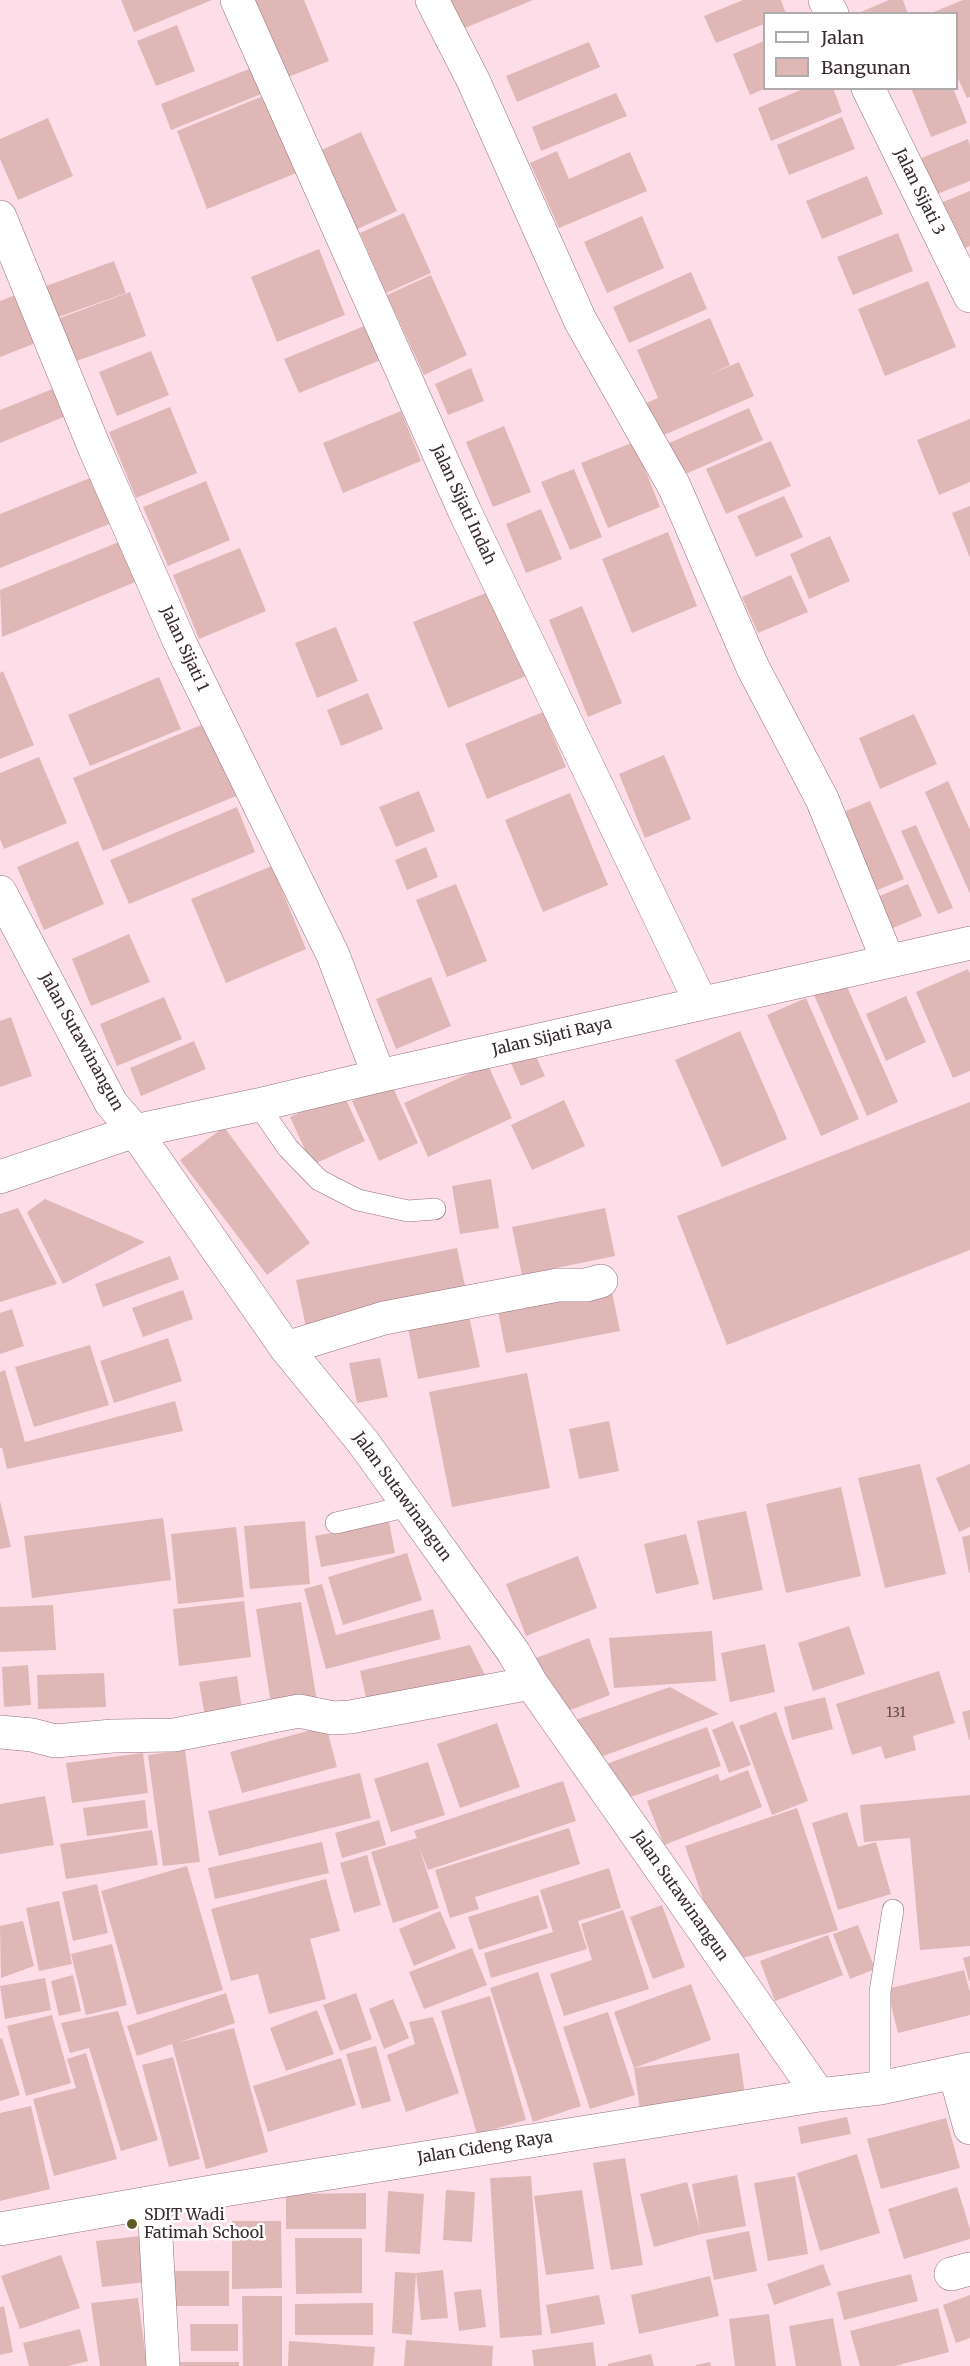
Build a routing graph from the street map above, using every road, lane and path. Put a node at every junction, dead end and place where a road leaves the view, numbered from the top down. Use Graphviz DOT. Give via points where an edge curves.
graph roads {
  1 [pos="237,0"];
  2 [pos="432,0"];
  3 [pos="869,90"];
  4 [pos="0,218"];
  5 [pos="970,296"];
  6 [pos="0,892"];
  7 [pos="970,943"];
  8 [pos="888,961"];
  9 [pos="701,1003"];
  10 [pos="379,1076"];
  11 [pos="258,1105"];
  12 [pos="135,1131"];
  13 [pos="0,1177"];
  14 [pos="435,1209"];
  15 [pos="601,1281"];
  16 [pos="286,1348"];
  17 [pos="409,1506"];
  18 [pos="336,1523"];
  19 [pos="531,1683"];
  20 [pos="0,1732"];
  21 [pos="893,1910"];
  22 [pos="962,2071"];
  23 [pos="880,2088"];
  24 [pos="819,2095"];
  25 [pos="970,2128"];
  26 [pos="154,2202"];
  27 [pos="0,2229"];
  28 [pos="163,2366"];
  1 -- 9 [label="street, Jalan Sijati Indah" via="465,512"];
  2 -- 8 [label="street" via="473,80 580,320 674,486 753,668 822,799"];
  3 -- 5 [label="street, Jalan Sijati 3"];
  4 -- 10 [label="street, Jalan Sijati 1" via="176,634 333,955"];
  6 -- 12 [label="street, Jalan Sutawinangun" via="111,1102"];
  7 -- 8 [label="street, Jalan Sijati Raya"];
  8 -- 9 [label="street, Jalan Sijati Raya"];
  9 -- 10 [label="street, Jalan Sijati Raya"];
  10 -- 11 [label="street, Jalan Sijati Raya"];
  11 -- 12 [label="street, Jalan Sijati Raya"];
  11 -- 14 [label="lane" via="288,1148 320,1180 358,1200 408,1211"];
  12 -- 13 [label="street, Jalan Sijati Raya"];
  12 -- 16 [label="street, Jalan Sutawinangun"];
  15 -- 16 [label="street" via="558,1285 384,1318"];
  16 -- 17 [label="street, Jalan Sutawinangun" via="363,1442"];
  17 -- 18 [label="lane"];
  17 -- 19 [label="street, Jalan Sutawinangun" via="514,1653"];
  19 -- 20 [label="street" via="350,1717 299,1711 174,1735 55,1741"];
  19 -- 24 [label="street, Jalan Sutawinangun"];
  21 -- 23 [label="lane" via="880,1992"];
  22 -- 23 [label="street, Jalan Cideng Raya"];
  22 -- 25 [label="street"];
  23 -- 24 [label="street, Jalan Cideng Raya"];
  24 -- 26 [label="street, Jalan Cideng Raya"];
  26 -- 27 [label="street, Jalan Cideng Raya"];
  26 -- 28 [label="street"];
}
